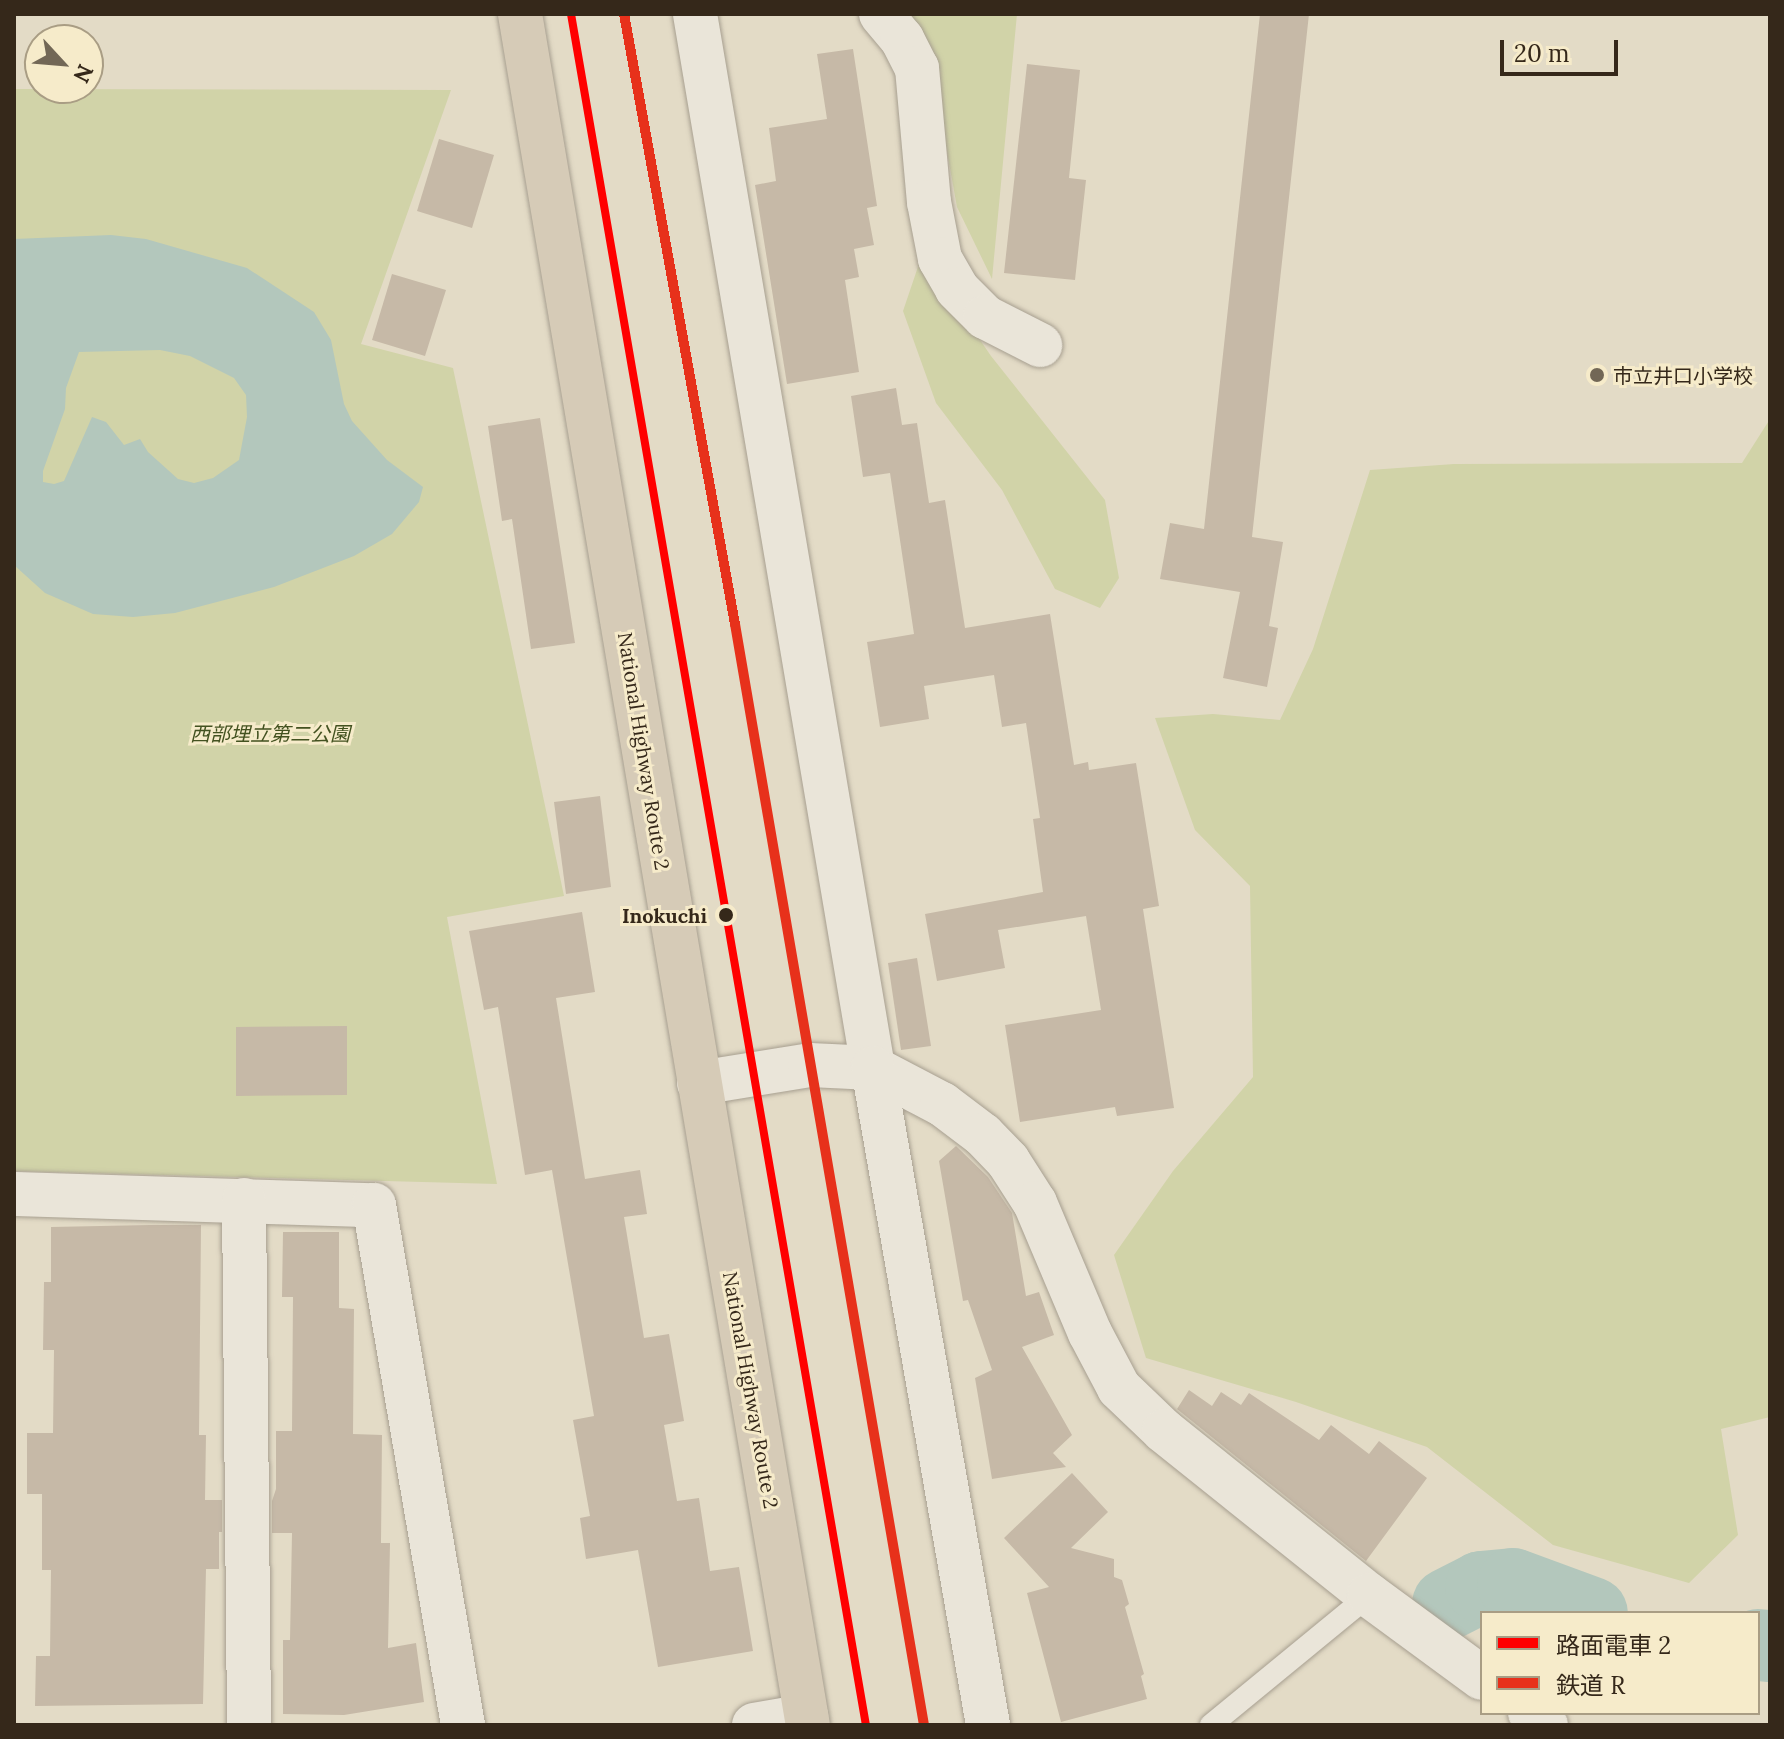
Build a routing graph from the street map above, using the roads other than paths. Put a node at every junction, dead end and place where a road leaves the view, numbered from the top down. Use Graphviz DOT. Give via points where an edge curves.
graph roads {
  1 [pos="520,14"];
  2 [pos="695,14"];
  3 [pos="881,14"];
  4 [pos="1040,345"];
  5 [pos="873,1068"];
  6 [pos="699,1083"];
  7 [pos="14,1194"];
  8 [pos="244,1200"];
  9 [pos="1369,1595"];
  10 [pos="1480,1677"];
  11 [pos="807,1720"];
  12 [pos="249,1725"];
  13 [pos="463,1725"];
  14 [pos="754,1725"];
  15 [pos="988,1725"];
  16 [pos="1211,1725"];
  1 -- 6 [label="highway, National Highway Route 2"];
  2 -- 5 [label="street"];
  3 -- 4 [label="street" via="917,68 929,202 940,259 985,317"];
  5 -- 6 [label="street" via="810,1065"];
  5 -- 9 [label="street" via="942,1104 1008,1161 1035,1203 1119,1388 1164,1431"];
  5 -- 15 [label="street"];
  6 -- 11 [label="highway, National Highway Route 2"];
  7 -- 8 [label="street"];
  8 -- 12 [label="street"];
  8 -- 13 [label="street" via="374,1205"];
  9 -- 10 [label="street"];
  9 -- 16 [label="lane"];
  11 -- 14 [label="street"];
}
